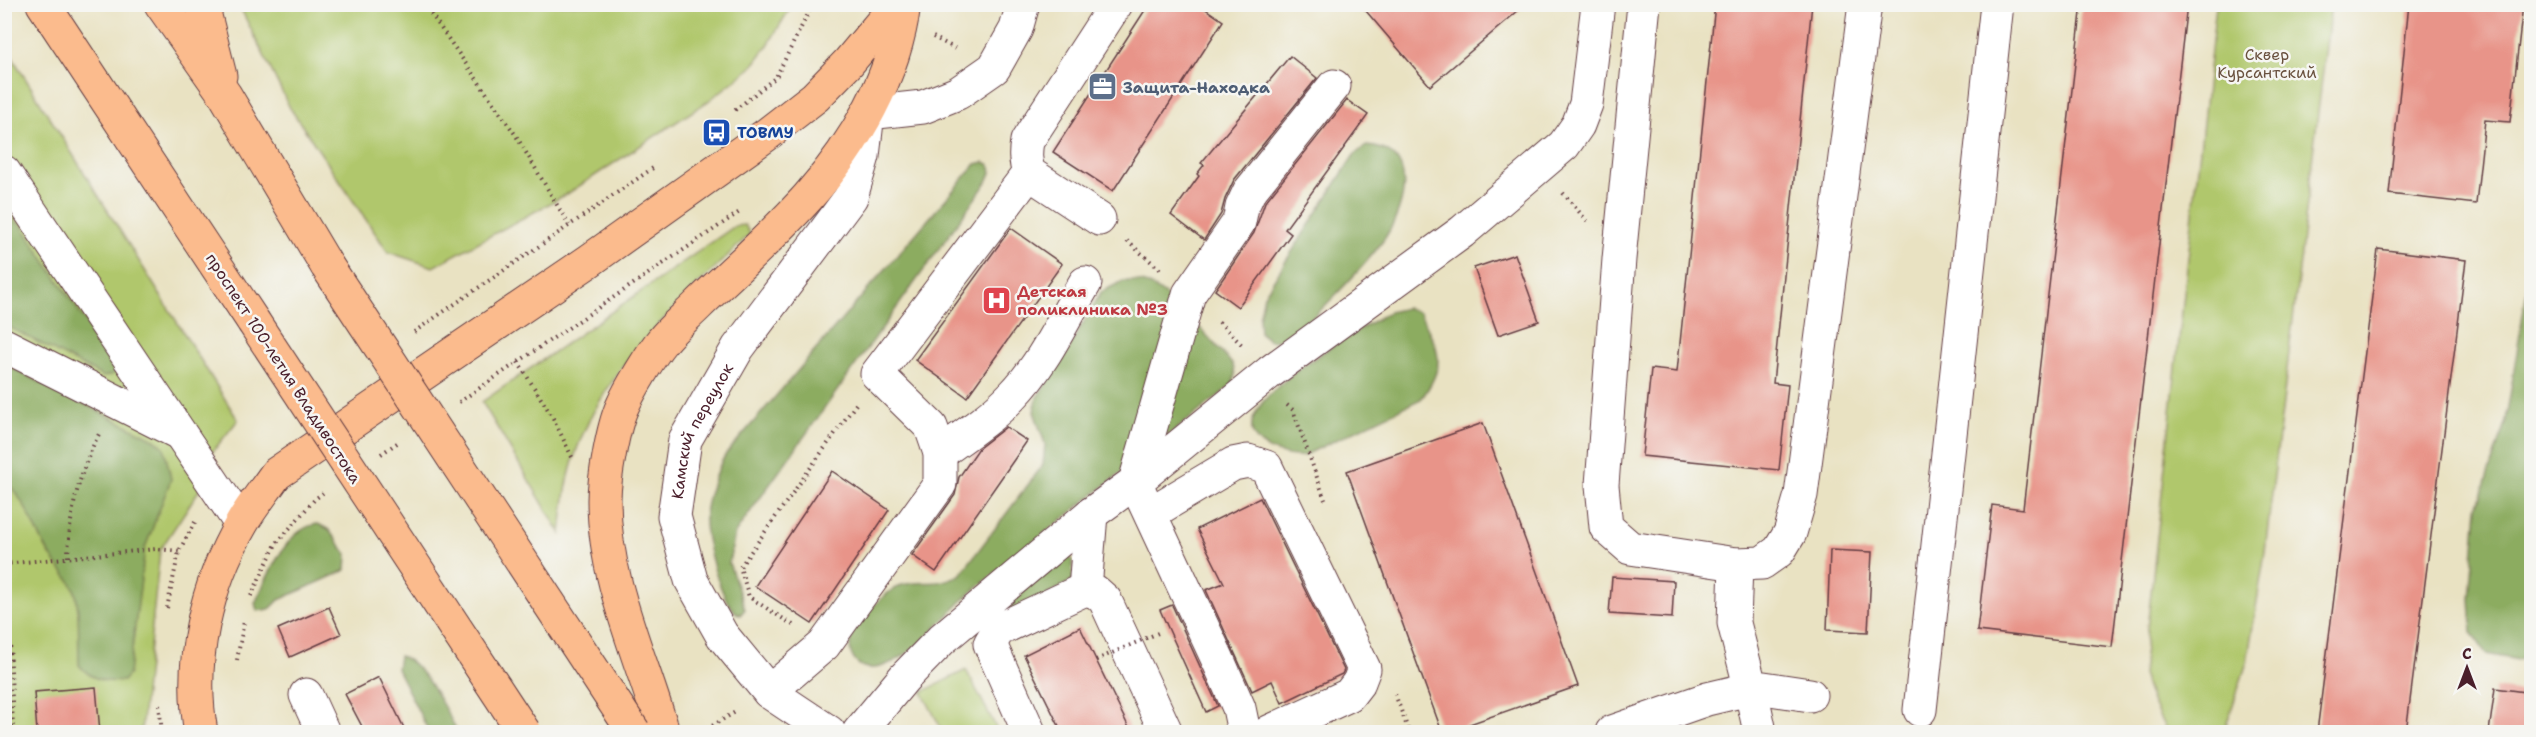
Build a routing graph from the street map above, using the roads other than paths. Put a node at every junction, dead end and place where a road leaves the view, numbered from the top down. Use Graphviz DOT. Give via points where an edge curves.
graph roads {
  1 [pos="43,4"];
  2 [pos="161,4"];
  3 [pos="202,4"];
  4 [pos="893,4"];
  5 [pos="904,4"];
  6 [pos="1023,4"];
  7 [pos="1116,4"];
  8 [pos="1598,4"];
  9 [pos="1644,4"];
  10 [pos="1865,4"];
  11 [pos="1996,4"];
  12 [pos="1334,86"];
  13 [pos="225,95"];
  14 [pos="868,113"];
  15 [pos="1029,173"];
  16 [pos="7,179"];
  17 [pos="1099,219"];
  18 [pos="1085,283"];
  19 [pos="4,345"];
  20 [pos="181,434"];
  21 [pos="940,453"];
  22 [pos="1136,482"];
  23 [pos="1151,513"];
  24 [pos="1091,514"];
  25 [pos="242,524"];
  26 [pos="1736,564"];
  27 [pos="1085,589"];
  28 [pos="1750,686"];
  29 [pos="306,695"];
  30 [pos="1810,696"];
  31 [pos="756,700"];
  32 [pos="1920,711"];
  33 [pos="201,732"];
  34 [pos="323,732"];
  35 [pos="524,732"];
  36 [pos="634,732"];
  37 [pos="663,732"];
  38 [pos="829,732"];
  39 [pos="860,732"];
  40 [pos="1029,732"];
  41 [pos="1166,732"];
  42 [pos="1244,732"];
  43 [pos="1269,732"];
  44 [pos="1612,732"];
  45 [pos="1760,732"];
  1 -- 35 [label="main road, проспект 100-летия Владивостока, bridge"];
  2 -- 13 [label="main road"];
  3 -- 13 [label="main road"];
  4 -- 25 [label="main road" via="855,55 816,97 589,261 276,474"];
  5 -- 14 [label="main road" via="889,64"];
  6 -- 14 [label="lane" via="1016,29 994,68 970,97"];
  7 -- 15 [label="lane" via="1027,141 1025,162"];
  8 -- 22 [label="lane" via="1586,104 1564,145 1462,232 1270,372"];
  9 -- 26 [label="lane" via="1602,485 1606,527 1630,548"];
  10 -- 26 [label="lane" via="1801,495 1790,533 1779,551 1762,563"];
  11 -- 32 [label="lane"];
  12 -- 22 [label="lane" via="1250,192 1239,222 1189,294"];
  13 -- 36 [label="main road, bridge" via="327,266"];
  14 -- 31 [label="lane, Камский переулок" via="863,156 851,197 738,348 685,440 674,516 690,580"];
  14 -- 37 [label="main road" via="845,151 808,197 662,340 622,407 606,472 605,533 617,592"];
  15 -- 17 [label="lane"];
  15 -- 21 [label="lane" via="877,374 931,427"];
  16 -- 20 [label="lane"];
  18 -- 21 [label="lane" via="1032,371 1013,395"];
  19 -- 20 [label="lane"];
  20 -- 25 [label="lane"];
  21 -- 31 [label="lane" via="940,484 824,645"];
  22 -- 23 [label="lane"];
  22 -- 24 [label="lane"];
  23 -- 42 [label="lane" via="1239,708"];
  23 -- 43 [label="lane" via="1233,464 1248,461 1266,467 1364,669 1349,696"];
  24 -- 27 [label="lane"];
  24 -- 39 [label="lane" via="942,639"];
  25 -- 33 [label="main road" via="208,597 197,669"];
  26 -- 28 [label="lane" via="1734,623"];
  27 -- 40 [label="lane" via="998,630 990,644"];
  27 -- 41 [label="lane" via="1105,600"];
  28 -- 30 [label="lane"];
  28 -- 44 [label="lane"];
  28 -- 45 [label="lane"];
  29 -- 34 [label="lane"];
  31 -- 38 [label="lane, Камский переулок"];
}
